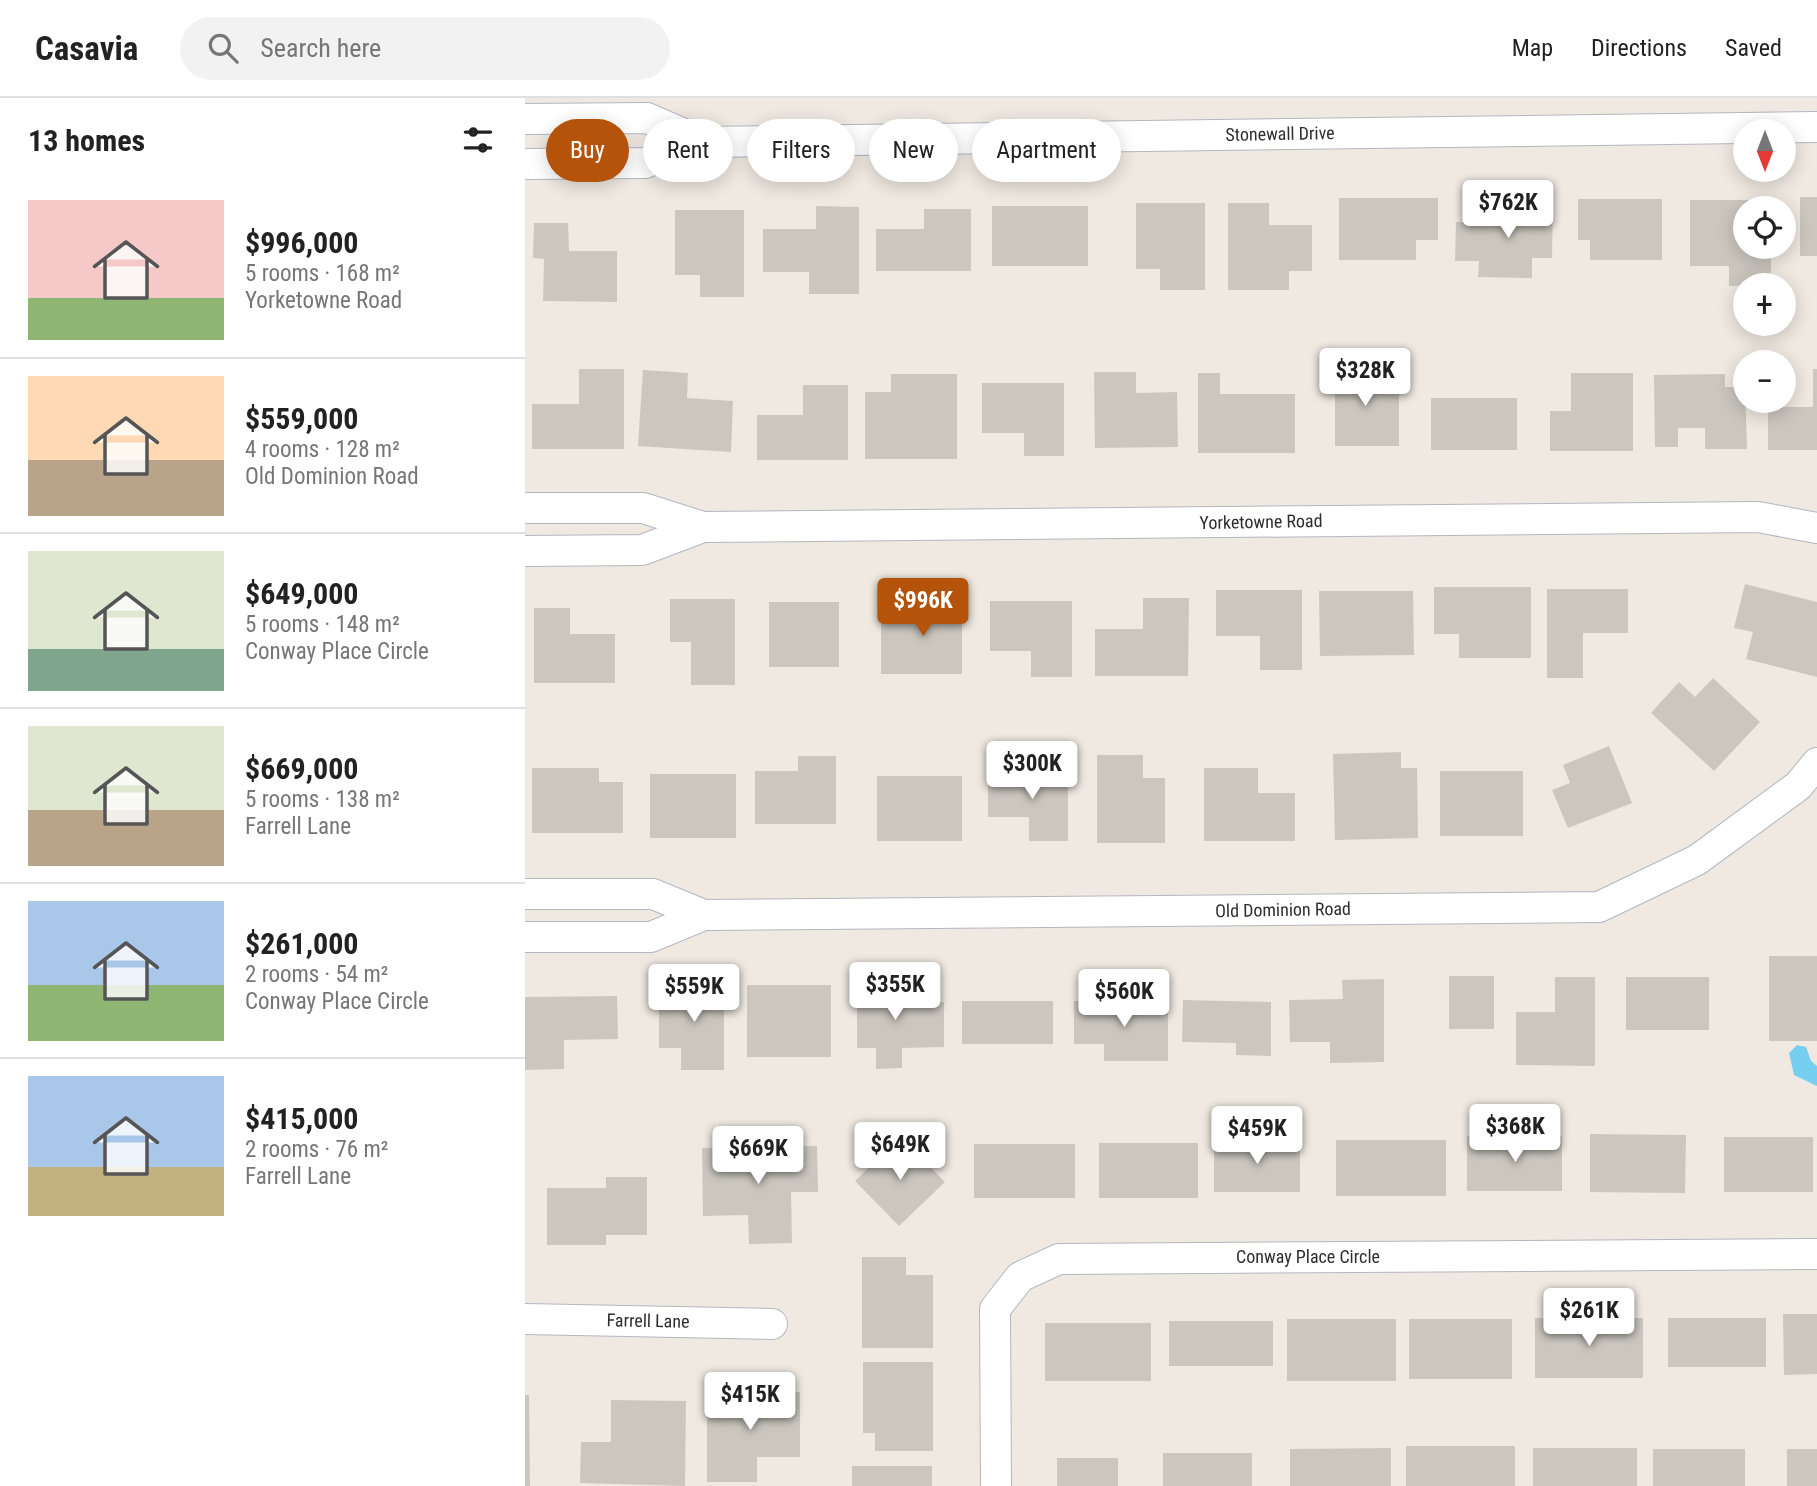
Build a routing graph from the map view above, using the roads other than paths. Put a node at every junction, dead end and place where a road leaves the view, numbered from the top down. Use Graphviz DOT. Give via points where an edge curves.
graph roads {
  1 [pos="525,118"];
  2 [pos="649,119"];
  3 [pos="1817,127"];
  4 [pos="733,142"];
  5 [pos="643,163"];
  6 [pos="525,164"];
  7 [pos="525,508"];
  8 [pos="703,527"];
  9 [pos="1817,528"];
  10 [pos="525,551"];
  11 [pos="1817,763"];
  12 [pos="1808,794"];
  13 [pos="525,894"];
  14 [pos="704,915"];
  15 [pos="525,937"];
  16 [pos="1817,1254"];
  17 [pos="525,1319"];
  18 [pos="772,1324"];
  19 [pos="996,1486"];
  1 -- 2 [label="street, Stonewall Drive"];
  3 -- 4 [label="street, Stonewall Drive"];
  5 -- 6 [label="street, Stonewall Drive"];
  7 -- 8 [label="street, Yorketowne Road" via="643,508"];
  8 -- 9 [label="street, Yorketowne Road" via="1758,517"];
  8 -- 10 [label="street, Yorketowne Road" via="642,550"];
  11 -- 12 [label="street, Old Dominion Road"];
  12 -- 14 [label="street, Old Dominion Road" via="1697,860 1599,907"];
  13 -- 14 [label="street, Old Dominion Road" via="653,894"];
  14 -- 15 [label="street, Old Dominion Road" via="652,937"];
  16 -- 19 [label="street, Conway Place Circle" via="1059,1259 1020,1277 995,1309"];
  17 -- 18 [label="street, Farrell Lane"];
}
